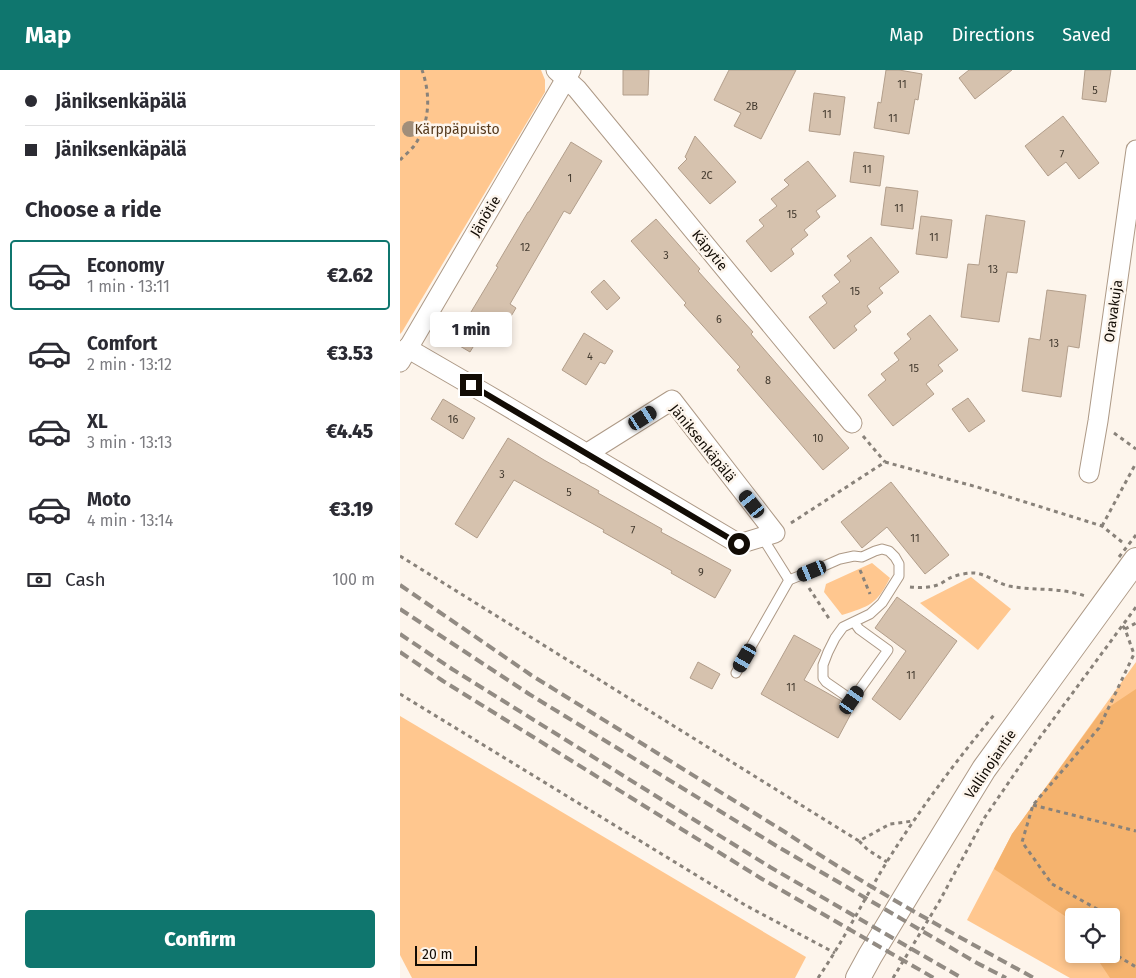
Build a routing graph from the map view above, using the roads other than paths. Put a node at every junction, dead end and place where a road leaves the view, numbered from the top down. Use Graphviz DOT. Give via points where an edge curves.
graph roads {
  1 [pos="564,73"];
  2 [pos="1136,150"];
  3 [pos="404,355"];
  4 [pos="852,423"];
  5 [pos="586,454"];
  6 [pos="1089,473"];
  7 [pos="768,535"];
  8 [pos="1127,556"];
  9 [pos="789,580"];
  10 [pos="854,622"];
  11 [pos="736,673"];
  12 [pos="858,978"];
  1 -- 3 [label="street, Jänötie"];
  1 -- 4 [label="street, Käpytie"];
  2 -- 6 [label="street, Oravakuja"];
  3 -- 5 [label="street" via="488,395"];
  5 -- 7 [label="street" via="739,544"];
  5 -- 7 [label="street, Jäniksenkäpälä" via="672,400"];
  7 -- 9 [label="lane"];
  8 -- 12 [label="street, Vallinojantie" via="984,769"];
  9 -- 10 [label="lane" via="840,558 862,557 875,550 889,551 898,564 899,576 882,603"];
  9 -- 11 [label="lane"];
  10 -- 10 [label="lane" via="839,632 823,665 823,678 852,700 888,650"];
}
